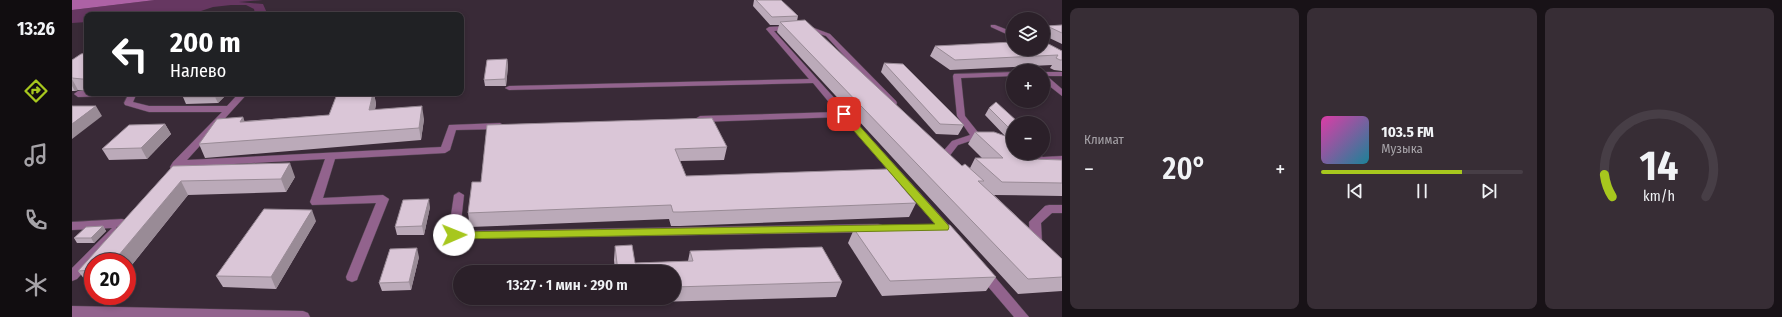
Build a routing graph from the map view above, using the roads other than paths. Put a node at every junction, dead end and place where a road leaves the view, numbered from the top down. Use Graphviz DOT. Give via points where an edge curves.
graph roads {
  1 [pos="993,26"];
  2 [pos="1006,32"];
  3 [pos="1006,74"];
  4 [pos="1050,74"];
  5 [pos="1062,74"];
  6 [pos="815,81"];
  7 [pos="1050,83"];
  8 [pos="508,88"];
  9 [pos="1062,93"];
  10 [pos="78,94"];
  11 [pos="84,94"];
  12 [pos="132,96"];
  13 [pos="241,96"];
  14 [pos="228,109"];
  15 [pos="900,110"];
  16 [pos="844,114"];
  17 [pos="687,119"];
  18 [pos="507,125"];
  19 [pos="331,156"];
  20 [pos="944,156"];
  21 [pos="1062,159"];
  22 [pos="1050,160"];
  23 [pos="177,164"];
  24 [pos="167,175"];
  25 [pos="459,195"];
  26 [pos="1062,209"];
  27 [pos="72,226"];
  28 [pos="944,227"];
  29 [pos="888,228"];
  30 [pos="928,228"];
  31 [pos="1024,232"];
  32 [pos="1036,243"];
  33 [pos="960,245"];
  34 [pos="1046,254"];
  35 [pos="975,263"];
  36 [pos="72,276"];
  37 [pos="352,277"];
  38 [pos="72,312"];
  39 [pos="303,317"];
  40 [pos="1022,317"];
  1 -- 2 [label="street"];
  3 -- 20 [label="street" via="957,76 961,116 980,137 955,143"];
  4 -- 5 [label="street"];
  6 -- 8 [label="street"];
  6 -- 15 [label="street" via="769,29 806,27 828,35"];
  6 -- 16 [label="street"];
  7 -- 9 [label="street"];
  10 -- 11 [label="street"];
  12 -- 14 [label="street" via="128,103 149,109"];
  13 -- 14 [label="street"];
  14 -- 23 [label="street"];
  16 -- 17 [label="street"];
  16 -- 28 [label="street"];
  18 -- 19 [label="street" via="452,127 445,150"];
  19 -- 23 [label="street"];
  19 -- 37 [label="street" via="316,202 383,199"];
  21 -- 22 [label="street"];
  23 -- 24 [label="street"];
  25 -- 29 [label="street" via="454,235"];
  26 -- 32 [label="street" via="1049,209 1035,222"];
  27 -- 36 [label="street" via="124,220"];
  28 -- 30 [label="street"];
  28 -- 33 [label="street"];
  31 -- 32 [label="street"];
  32 -- 34 [label="street"];
  35 -- 40 [label="street"];
  38 -- 39 [label="street"];
}
